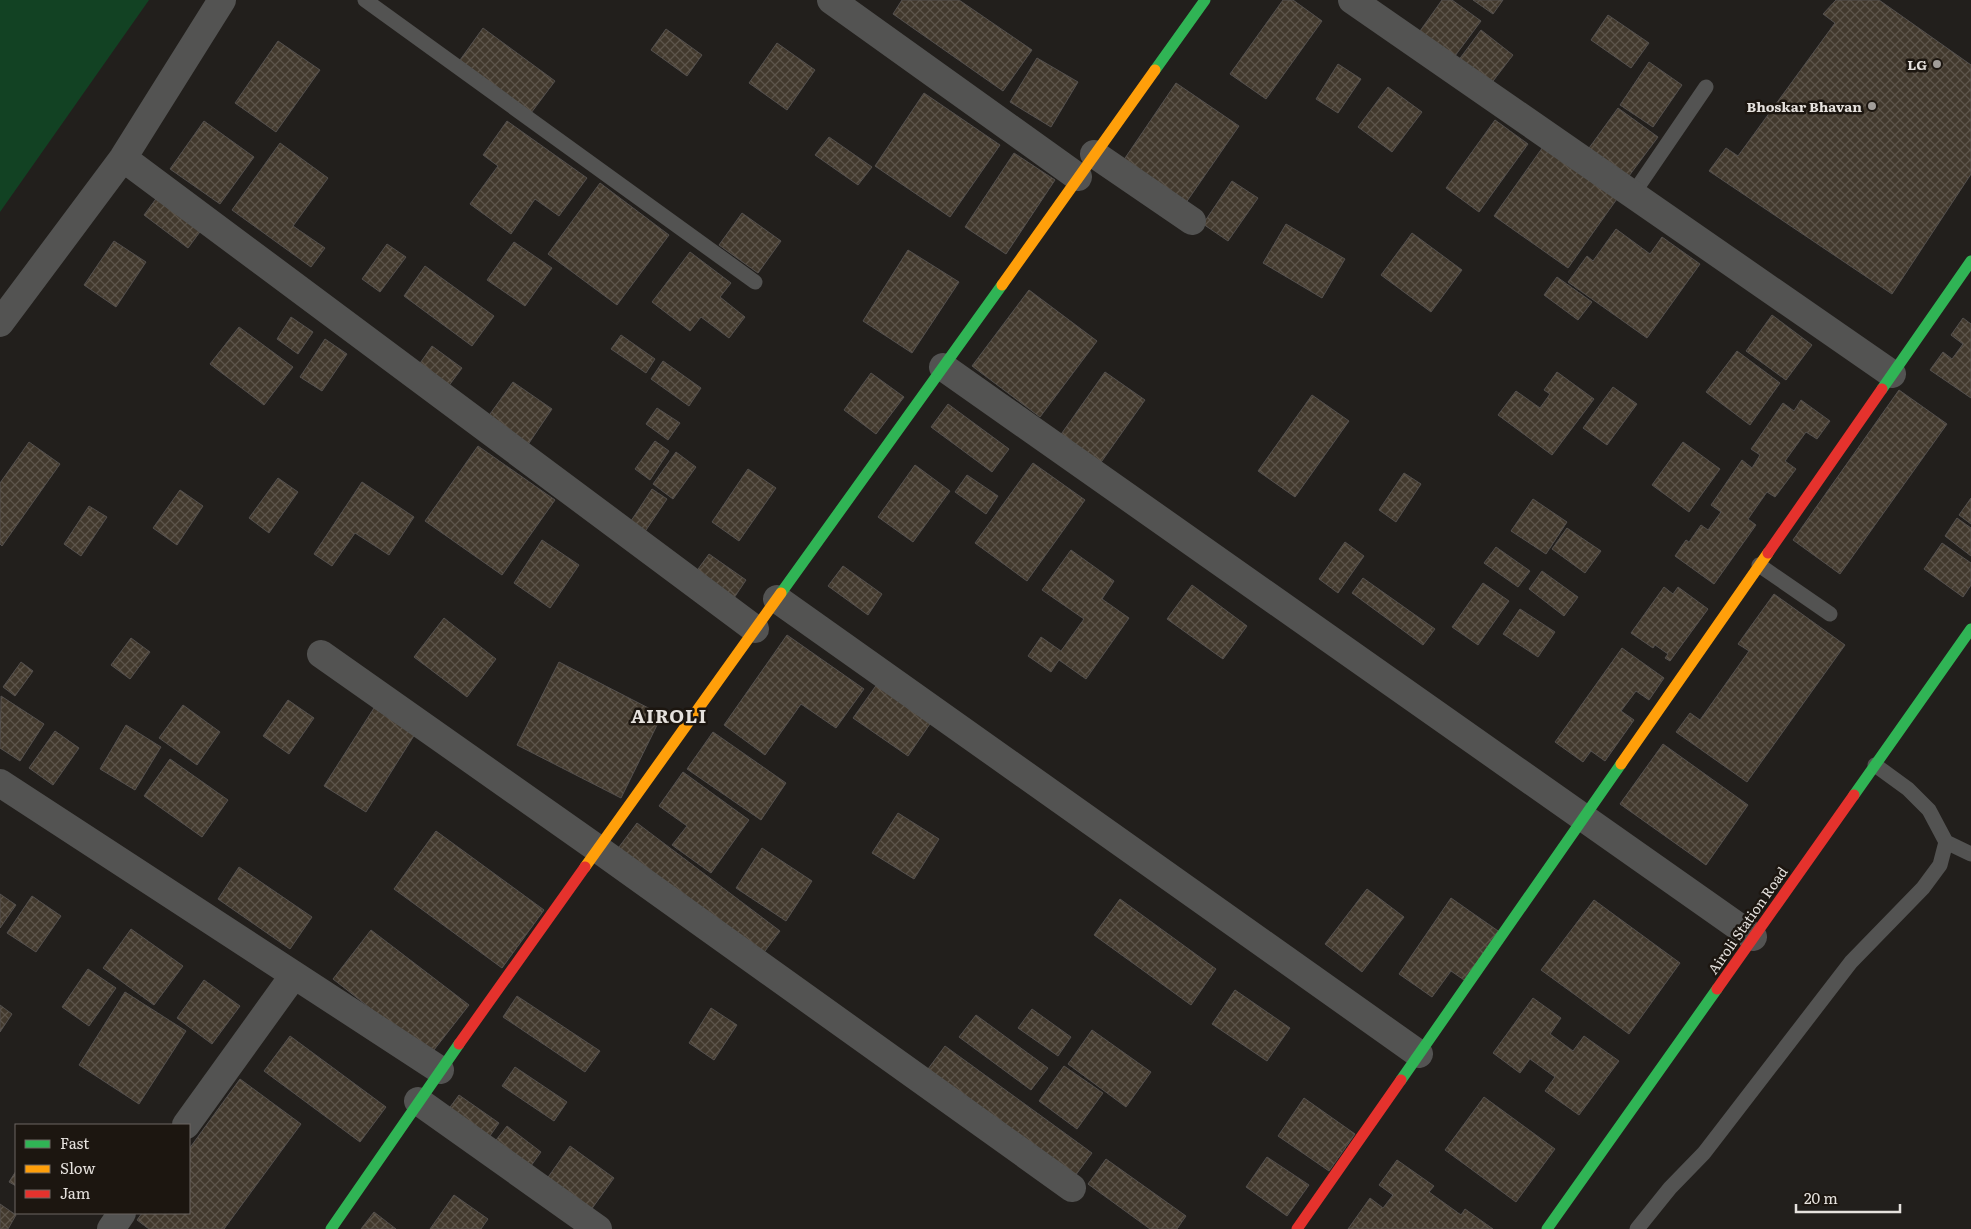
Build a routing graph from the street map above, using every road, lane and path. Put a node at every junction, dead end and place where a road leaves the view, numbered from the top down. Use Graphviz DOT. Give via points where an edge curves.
graph roads {
  1 [pos="222,0"];
  2 [pos="365,0"];
  3 [pos="831,0"];
  4 [pos="1204,0"];
  5 [pos="1352,0"];
  6 [pos="1706,87"];
  7 [pos="1094,154"];
  8 [pos="123,158"];
  9 [pos="1078,177"];
  10 [pos="1633,194"];
  11 [pos="1192,221"];
  12 [pos="1971,261"];
  13 [pos="755,282"];
  14 [pos="0,323"];
  15 [pos="943,367"];
  16 [pos="1892,374"];
  17 [pos="1759,565"];
  18 [pos="777,599"];
  19 [pos="1830,614"];
  20 [pos="755,629"];
  21 [pos="1971,629"];
  22 [pos="321,654"];
  23 [pos="1875,765"];
  24 [pos="0,783"];
  25 [pos="1582,818"];
  26 [pos="1946,842"];
  27 [pos="598,849"];
  28 [pos="1971,854"];
  29 [pos="1753,937"];
  30 [pos="294,975"];
  31 [pos="1419,1054"];
  32 [pos="440,1070"];
  33 [pos="418,1101"];
  34 [pos="187,1124"];
  35 [pos="1072,1188"];
  36 [pos="121,1214"];
  37 [pos="111,1229"];
  38 [pos="331,1229"];
  39 [pos="598,1229"];
  40 [pos="1297,1229"];
  41 [pos="1547,1229"];
  42 [pos="1638,1229"];
  1 -- 8 [label="street"];
  2 -- 13 [label="lane"];
  3 -- 9 [label="street"];
  4 -- 7 [label="street"];
  5 -- 10 [label="street"];
  6 -- 10 [label="lane"];
  7 -- 9 [label="street"];
  7 -- 11 [label="street"];
  8 -- 14 [label="street"];
  8 -- 20 [label="street"];
  9 -- 15 [label="street"];
  10 -- 16 [label="street"];
  12 -- 16 [label="street"];
  15 -- 18 [label="street"];
  15 -- 25 [label="street"];
  16 -- 17 [label="street"];
  17 -- 19 [label="lane"];
  17 -- 25 [label="street"];
  18 -- 20 [label="street"];
  18 -- 31 [label="street"];
  20 -- 27 [label="street"];
  21 -- 23 [label="street, Airoli Station Road"];
  22 -- 27 [label="street"];
  23 -- 26 [label="lane" via="1930,810"];
  23 -- 29 [label="street, Airoli Station Road"];
  24 -- 30 [label="street"];
  25 -- 29 [label="street"];
  25 -- 31 [label="street"];
  26 -- 28 [label="lane"];
  26 -- 42 [label="lane" via="1940,865 1923,888 1851,962 1704,1153 1670,1188"];
  27 -- 32 [label="street"];
  27 -- 35 [label="street"];
  29 -- 41 [label="street, Airoli Station Road"];
  30 -- 32 [label="street"];
  30 -- 34 [label="street"];
  31 -- 40 [label="street"];
  32 -- 33 [label="street"];
  33 -- 38 [label="street"];
  33 -- 39 [label="street"];
  36 -- 37 [label="street"];
}
